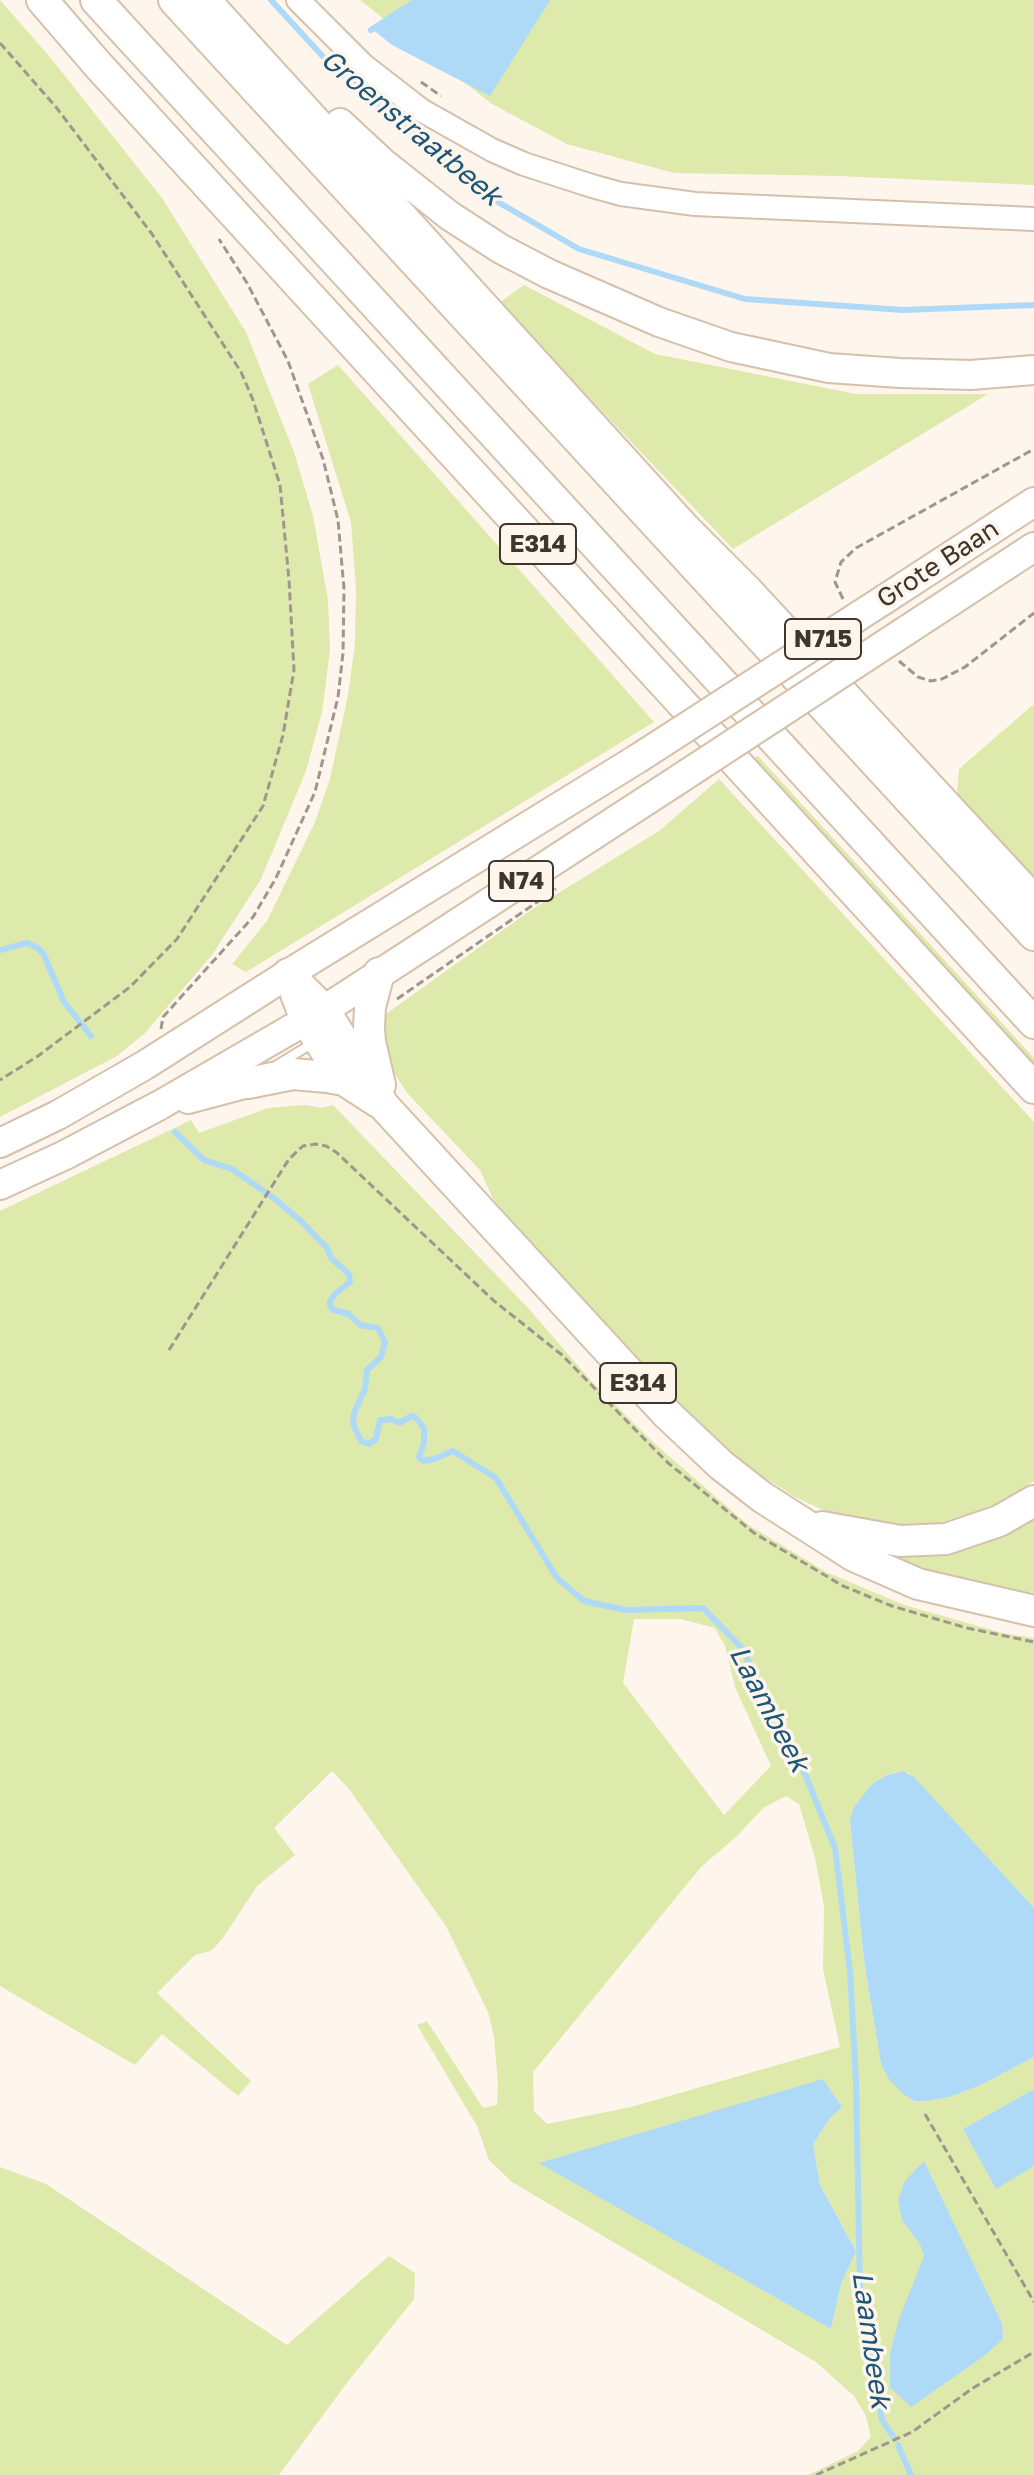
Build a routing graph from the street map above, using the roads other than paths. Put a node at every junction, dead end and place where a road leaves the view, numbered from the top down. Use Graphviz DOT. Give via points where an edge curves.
graph roads {
  1 [pos="42,0"];
  2 [pos="96,0"];
  3 [pos="174,0"];
  4 [pos="207,0"];
  5 [pos="298,0"];
  6 [pos="1034,219"];
  7 [pos="1034,370"];
  8 [pos="1034,502"];
  9 [pos="1034,547"];
  10 [pos="761,679"];
  11 [pos="788,708"];
  12 [pos="1034,899"];
  13 [pos="1034,935"];
  14 [pos="379,973"];
  15 [pos="288,974"];
  16 [pos="330,1020"];
  17 [pos="1034,1023"];
  18 [pos="344,1080"];
  19 [pos="248,1083"];
  20 [pos="1034,1088"];
  21 [pos="160,1105"];
  22 [pos="384,1106"];
  23 [pos="0,1143"];
  24 [pos="0,1185"];
  25 [pos="1034,1501"];
  26 [pos="806,1524"];
  27 [pos="1034,1611"];
  1 -- 20 [label="highway, E314"];
  2 -- 17 [label="highway, E314"];
  3 -- 13 [label="highway"];
  4 -- 7 [label="highway" via="383,163 450,216 549,274 659,322 783,360 900,373"];
  4 -- 12 [label="highway" via="686,528"];
  5 -- 6 [label="street" via="363,65 421,110 492,150 592,186 695,204"];
  8 -- 10 [label="highway, Grote Baan / N715, bridge"];
  9 -- 11 [label="highway, Grote Baan / N715, bridge"];
  10 -- 15 [label="highway, N74, bridge"];
  11 -- 14 [label="highway, N74, bridge"];
  14 -- 16 [label="highway, N74"];
  14 -- 22 [label="highway" via="370,1007 370,1042"];
  15 -- 16 [label="highway, E314"];
  15 -- 23 [label="highway, N74" via="164,1053"];
  16 -- 18 [label="highway, E314"];
  16 -- 19 [label="lane, N74"];
  16 -- 21 [label="highway, N74"];
  16 -- 22 [label="highway, E314"];
  18 -- 19 [label="highway, E314" via="293,1074"];
  18 -- 22 [label="highway, E314"];
  19 -- 21 [label="highway, N74"];
  21 -- 24 [label="highway, N74"];
  22 -- 26 [label="highway, E314" via="666,1413 721,1465"];
  25 -- 26 [label="highway, E314" via="999,1521 946,1539 900,1541"];
  26 -- 27 [label="highway, E314" via="854,1556 918,1584"];
}
